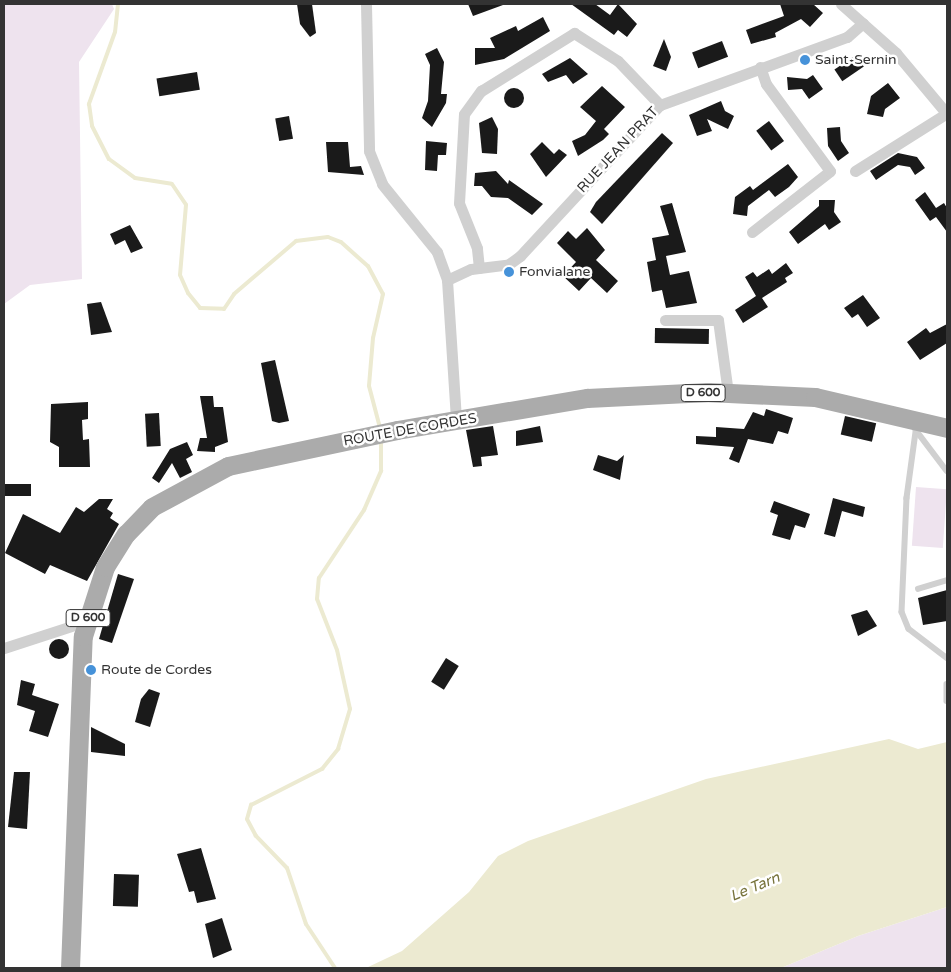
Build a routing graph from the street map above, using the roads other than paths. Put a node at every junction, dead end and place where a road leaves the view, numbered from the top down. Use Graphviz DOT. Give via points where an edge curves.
graph roads {
  1 [pos="366,4"];
  2 [pos="841,4"];
  3 [pos="863,23"];
  4 [pos="760,66"];
  5 [pos="660,105"];
  6 [pos="947,114"];
  7 [pos="855,171"];
  8 [pos="752,232"];
  9 [pos="479,268"];
  10 [pos="447,280"];
  11 [pos="665,320"];
  12 [pos="728,393"];
  13 [pos="456,420"];
  14 [pos="917,425"];
  15 [pos="947,428"];
  16 [pos="947,471"];
  17 [pos="947,580"];
  18 [pos="918,589"];
  19 [pos="87,621"];
  20 [pos="4,648"];
  21 [pos="947,658"];
  22 [pos="947,684"];
  23 [pos="947,701"];
  24 [pos="70,968"];
  1 -- 10 [label="street" via="369,151 382,184 437,252"];
  2 -- 3 [label="street"];
  3 -- 4 [label="street, RUE JEAN PRAT" via="847,37"];
  3 -- 6 [label="street" via="896,53"];
  4 -- 5 [label="street, RUE JEAN PRAT"];
  4 -- 8 [label="street" via="766,84 830,171"];
  5 -- 9 [label="street, RUE JEAN PRAT" via="520,256 509,264"];
  5 -- 9 [label="street" via="618,61 574,33 480,90 464,114 459,203 477,248"];
  6 -- 7 [label="street"];
  9 -- 10 [label="street, RUE JEAN PRAT"];
  10 -- 13 [label="street"];
  11 -- 12 [label="street" via="718,320"];
  12 -- 13 [label="main road, ROUTE DE CORDES / D 600" via="588,398"];
  12 -- 14 [label="main road, ROUTE DE CORDES / D 600" via="815,397"];
  13 -- 19 [label="main road, ROUTE DE CORDES / D 600" via="228,466 152,507 126,534 105,568"];
  14 -- 15 [label="main road, ROUTE DE CORDES / D 600"];
  14 -- 16 [label="lane"];
  14 -- 21 [label="lane" via="907,498 902,612 909,628"];
  17 -- 18 [label="lane"];
  19 -- 20 [label="street"];
  19 -- 24 [label="main road, ROUTE DE CORDES / D 600" via="83,636"];
  22 -- 23 [label="lane"];
}
